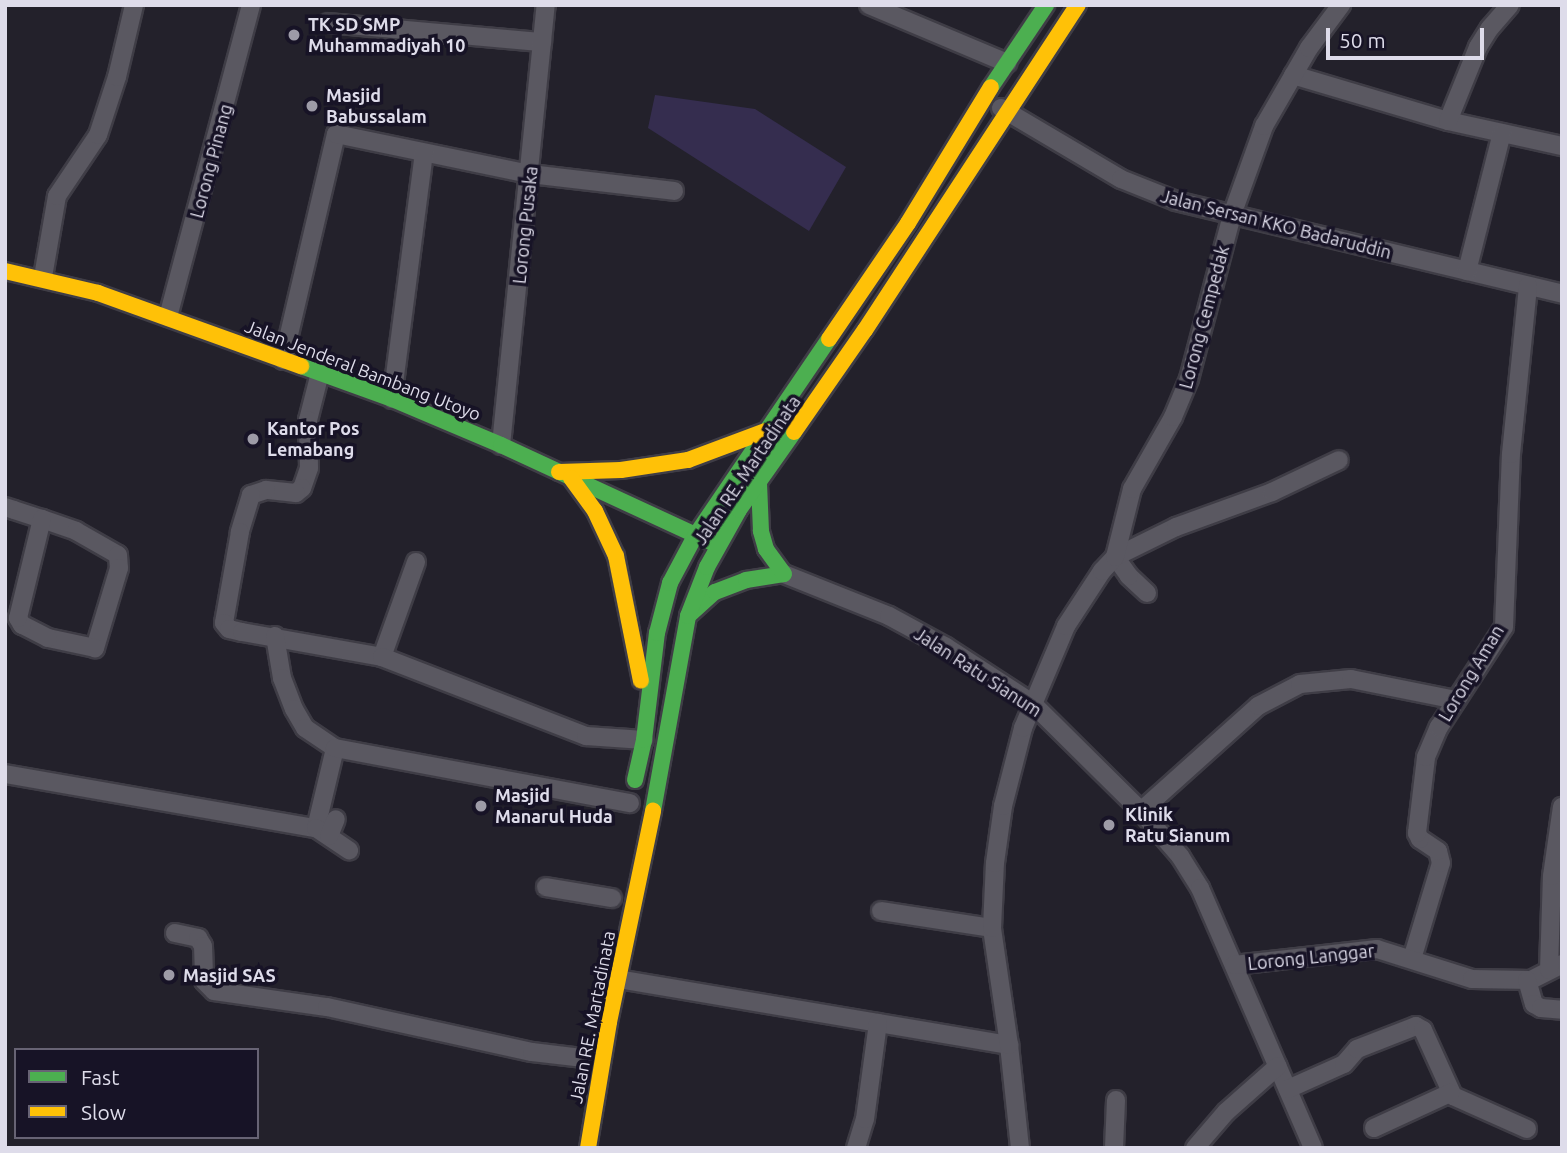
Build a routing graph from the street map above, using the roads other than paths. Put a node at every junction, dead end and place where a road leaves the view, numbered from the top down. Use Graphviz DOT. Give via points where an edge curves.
graph roads {
  1 [pos="134,5"];
  2 [pos="251,5"];
  3 [pos="546,5"];
  4 [pos="869,5"];
  5 [pos="1046,5"];
  6 [pos="1078,5"];
  7 [pos="1341,5"];
  8 [pos="1510,5"];
  9 [pos="328,23"];
  10 [pos="542,42"];
  11 [pos="1007,63"];
  12 [pos="1293,75"];
  13 [pos="983,99"];
  14 [pos="1008,111"];
  15 [pos="1448,121"];
  16 [pos="1502,133"];
  17 [pos="1562,146"];
  18 [pos="424,154"];
  19 [pos="530,174"];
  20 [pos="674,191"];
  21 [pos="1232,215"];
  22 [pos="5,271"];
  23 [pos="1466,271"];
  24 [pos="43,277"];
  25 [pos="1528,286"];
  26 [pos="1562,294"];
  27 [pos="168,317"];
  28 [pos="283,360"];
  29 [pos="320,373"];
  30 [pos="392,399"];
  31 [pos="765,431"];
  32 [pos="500,445"];
  33 [pos="1339,460"];
  34 [pos="565,475"];
  35 [pos="759,483"];
  36 [pos="5,507"];
  37 [pos="42,519"];
  38 [pos="695,536"];
  39 [pos="717,545"];
  40 [pos="1115,557"];
  41 [pos="416,562"];
  42 [pos="783,574"];
  43 [pos="1147,593"];
  44 [pos="688,616"];
  45 [pos="275,636"];
  46 [pos="382,657"];
  47 [pos="1456,699"];
  48 [pos="1032,703"];
  49 [pos="646,714"];
  50 [pos="644,740"];
  51 [pos="335,748"];
  52 [pos="5,774"];
  53 [pos="1562,807"];
  54 [pos="629,808"];
  55 [pos="1141,811"];
  56 [pos="336,819"];
  57 [pos="323,832"];
  58 [pos="349,850"];
  59 [pos="545,887"];
  60 [pos="612,899"];
  61 [pos="881,911"];
  62 [pos="992,928"];
  63 [pos="175,933"];
  64 [pos="1412,959"];
  65 [pos="1234,965"];
  66 [pos="1555,967"];
  67 [pos="618,979"];
  68 [pos="1527,980"];
  69 [pos="1562,1010"];
  70 [pos="878,1023"];
  71 [pos="1009,1045"];
  72 [pos="582,1057"];
  73 [pos="1278,1066"];
  74 [pos="1289,1090"];
  75 [pos="1451,1093"];
  76 [pos="1116,1100"];
  77 [pos="1374,1128"];
  78 [pos="1527,1129"];
  79 [pos="589,1148"];
  80 [pos="856,1148"];
  81 [pos="1020,1148"];
  82 [pos="1114,1148"];
  83 [pos="1195,1148"];
  84 [pos="1313,1148"];
  1 -- 24 [label="street" via="98,135 57,196"];
  2 -- 27 [label="street, Lorong Pinang"];
  3 -- 10 [label="street, Lorong Pusaka"];
  4 -- 11 [label="street"];
  5 -- 11 [label="main road"];
  6 -- 14 [label="main road, Jalan RE. Martadinata"];
  7 -- 12 [label="street, Lorong Cempedak"];
  8 -- 15 [label="street" via="1478,47"];
  9 -- 10 [label="street"];
  10 -- 19 [label="street, Lorong Pusaka"];
  11 -- 13 [label="main road"];
  12 -- 15 [label="street"];
  12 -- 21 [label="street, Lorong Cempedak" via="1264,126"];
  13 -- 14 [label="street, Jalan Sersan KKO Badaruddin"];
  13 -- 31 [label="main road" via="908,223"];
  14 -- 21 [label="street, Jalan Sersan KKO Badaruddin" via="1121,179 1176,201"];
  14 -- 35 [label="main road, Jalan RE. Martadinata"];
  15 -- 16 [label="street"];
  16 -- 17 [label="street"];
  16 -- 23 [label="street"];
  18 -- 19 [label="street"];
  18 -- 28 [label="street" via="334,135"];
  18 -- 30 [label="street"];
  19 -- 20 [label="street"];
  19 -- 32 [label="street, Lorong Pusaka"];
  21 -- 23 [label="street, Jalan Sersan KKO Badaruddin"];
  21 -- 40 [label="street, Lorong Cempedak" via="1189,379 1132,489"];
  22 -- 24 [label="main road, Jalan Jenderal Bambang Utoyo"];
  23 -- 25 [label="street, Jalan Sersan KKO Badaruddin"];
  24 -- 27 [label="main road, Jalan Jenderal Bambang Utoyo"];
  25 -- 26 [label="street, Jalan Sersan KKO Badaruddin"];
  25 -- 47 [label="street, Lorong Aman" via="1511,454 1504,627"];
  27 -- 28 [label="main road, Jalan Jenderal Bambang Utoyo"];
  28 -- 29 [label="main road, Jalan Jenderal Bambang Utoyo"];
  29 -- 30 [label="main road, Jalan Jenderal Bambang Utoyo"];
  29 -- 45 [label="street" via="308,420 309,468 302,488 296,493 266,490 251,495 224,620 229,629"];
  30 -- 32 [label="main road, Jalan Jenderal Bambang Utoyo"];
  31 -- 34 [label="main road" via="688,460"];
  31 -- 38 [label="main road"];
  32 -- 34 [label="main road, Jalan Jenderal Bambang Utoyo"];
  33 -- 40 [label="street" via="1272,492 1175,527"];
  34 -- 38 [label="main road, Jalan Jenderal Bambang Utoyo"];
  34 -- 49 [label="main road" via="595,511 615,556 638,654"];
  35 -- 39 [label="main road, Jalan RE. Martadinata"];
  35 -- 42 [label="main road" via="766,550"];
  36 -- 37 [label="street"];
  37 -- 37 [label="street" via="76,531 118,555 119,568 94,648 48,638 22,625 18,618"];
  38 -- 39 [label="main road"];
  38 -- 49 [label="main road" via="663,607"];
  39 -- 44 [label="main road, Jalan RE. Martadinata"];
  40 -- 43 [label="street"];
  40 -- 48 [label="street, Lorong Cempedak" via="1066,626"];
  41 -- 46 [label="street"];
  42 -- 44 [label="main road" via="746,580 715,592"];
  42 -- 48 [label="street, Jalan Ratu Sianum" via="889,616"];
  44 -- 67 [label="main road, Jalan RE. Martadinata"];
  45 -- 46 [label="street"];
  45 -- 51 [label="street" via="293,709 305,728"];
  46 -- 50 [label="street" via="586,736"];
  47 -- 55 [label="street" via="1351,679 1300,684 1258,706"];
  47 -- 64 [label="street, Lorong Aman" via="1426,757 1417,833 1438,851 1441,863"];
  48 -- 55 [label="street, Jalan Ratu Sianum"];
  48 -- 62 [label="street, Lorong Cempedak" via="1003,806"];
  49 -- 50 [label="main road"];
  50 -- 54 [label="main road"];
  51 -- 54 [label="street"];
  51 -- 57 [label="street"];
  52 -- 57 [label="street"];
  53 -- 66 [label="street" via="1552,876"];
  55 -- 65 [label="street, Jalan Ratu Sianum" via="1200,888"];
  56 -- 57 [label="street"];
  57 -- 58 [label="street"];
  59 -- 60 [label="street"];
  61 -- 62 [label="street"];
  62 -- 71 [label="street, Lorong Cempedak"];
  63 -- 72 [label="street" via="198,938 203,946 204,981 214,991 327,1007 532,1052"];
  64 -- 65 [label="street, Lorong Langgar" via="1377,949"];
  64 -- 68 [label="street, Lorong Langgar" via="1458,976"];
  65 -- 73 [label="street, Jalan Ratu Sianum"];
  66 -- 68 [label="street, Lorong Langgar"];
  67 -- 70 [label="street"];
  67 -- 79 [label="main road, Jalan RE. Martadinata"];
  68 -- 69 [label="street" via="1534,1003"];
  70 -- 71 [label="street"];
  70 -- 80 [label="street" via="865,1119"];
  71 -- 81 [label="street, Lorong Cempedak"];
  73 -- 74 [label="street, Jalan Ratu Sianum"];
  73 -- 83 [label="street" via="1226,1112"];
  74 -- 75 [label="street" via="1344,1064 1357,1049 1416,1026 1423,1030"];
  74 -- 84 [label="street, Jalan Ratu Sianum"];
  75 -- 77 [label="street"];
  75 -- 78 [label="street"];
  76 -- 82 [label="street"];
}
